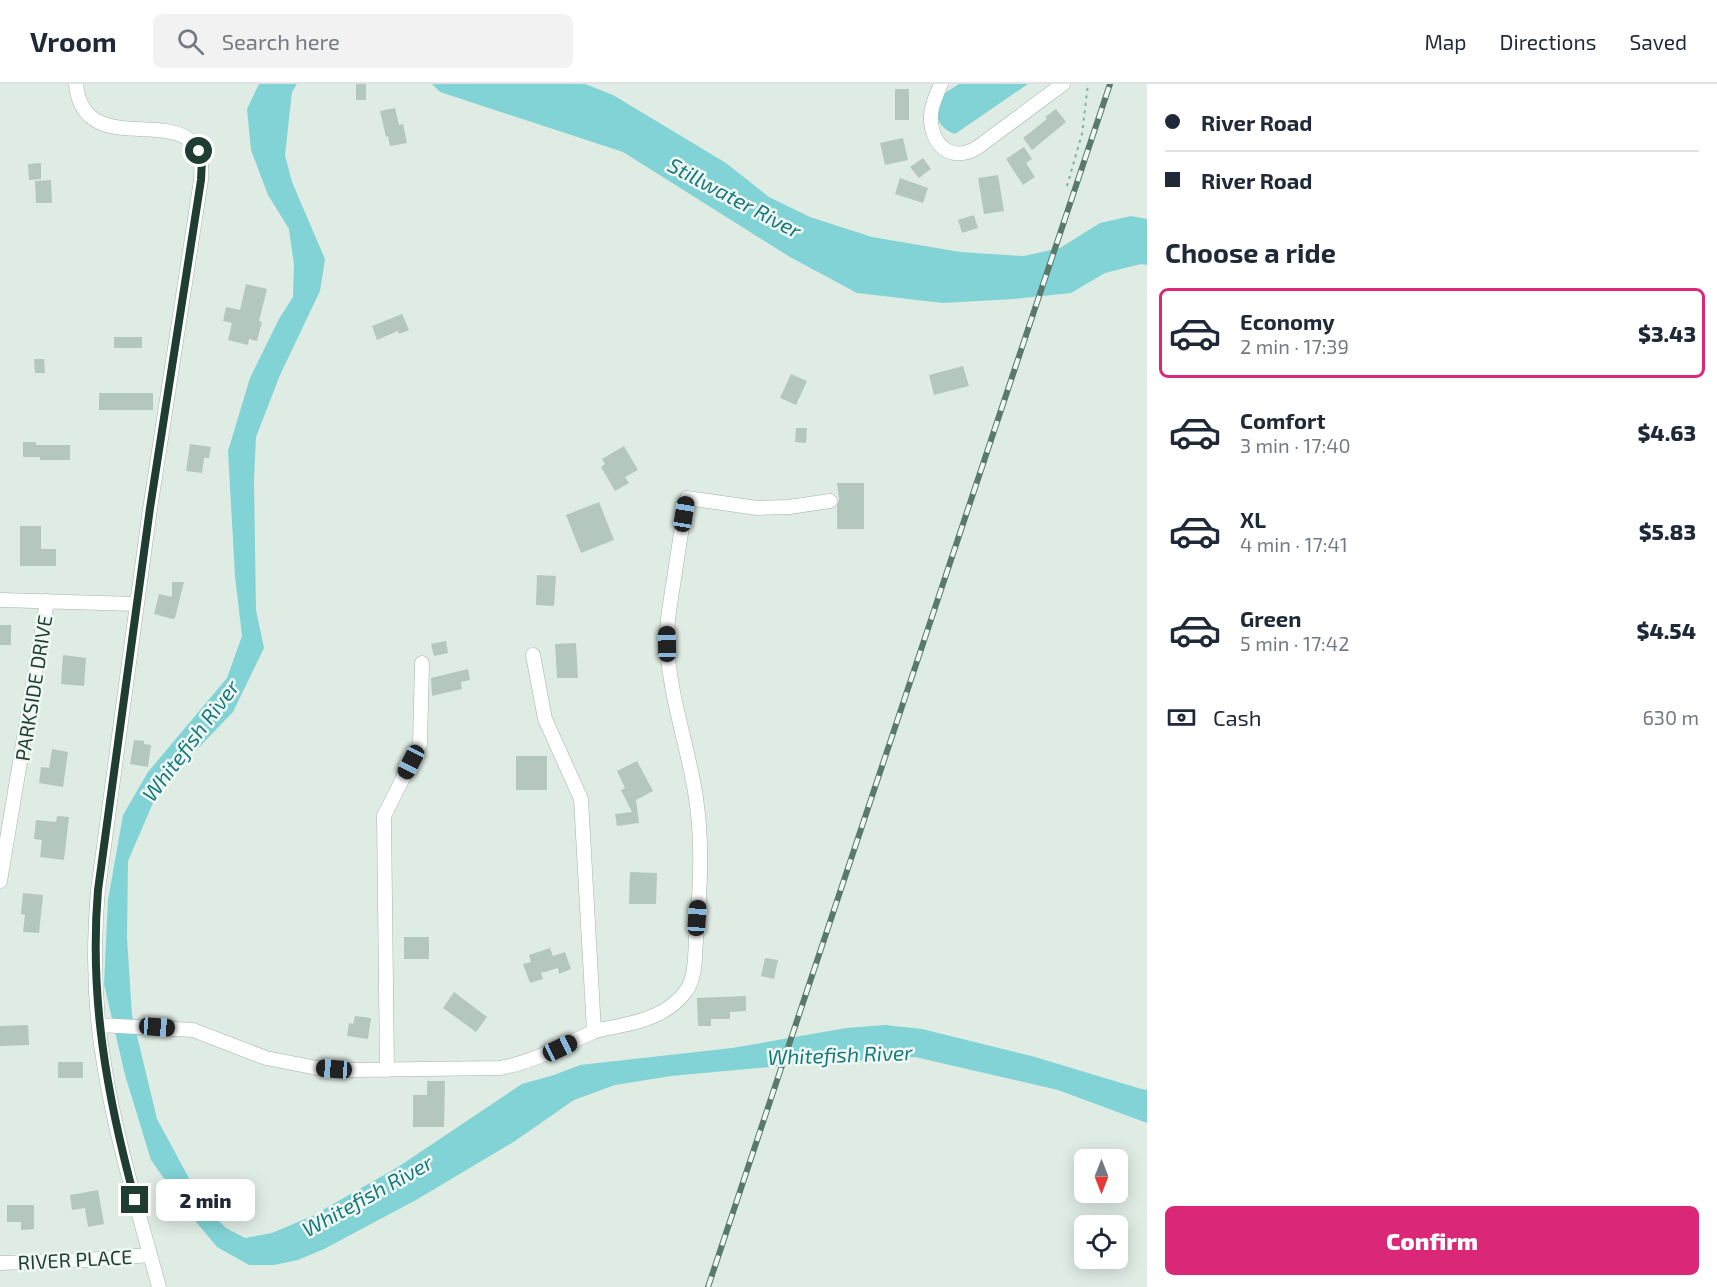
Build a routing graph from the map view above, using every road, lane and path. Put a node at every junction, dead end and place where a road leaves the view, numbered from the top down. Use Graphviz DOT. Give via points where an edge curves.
graph roads {
  1 [pos="76,84"];
  2 [pos="941,84"];
  3 [pos="1063,84"];
  4 [pos="1088,84"];
  5 [pos="1067,186"];
  6 [pos="830,501"];
  7 [pos="0,600"];
  8 [pos="47,601"];
  9 [pos="136,604"];
  10 [pos="533,656"];
  11 [pos="422,663"];
  12 [pos="0,881"];
  13 [pos="106,1026"];
  14 [pos="594,1031"];
  15 [pos="387,1070"];
  16 [pos="150,1255"];
  17 [pos="0,1263"];
  18 [pos="159,1287"];
  1 -- 9 [label="street" via="83,108 97,122 178,133 194,143 202,159"];
  2 -- 3 [label="street" via="931,112 932,129 940,145 957,154 978,147"];
  4 -- 5 [label="path" via="1082,134"];
  6 -- 14 [label="street" via="758,508 687,498 667,637 670,676 696,799 699,836 693,968 688,989 662,1012"];
  7 -- 8 [label="street"];
  8 -- 9 [label="street"];
  8 -- 12 [label="street, PARKSIDE DRIVE"];
  9 -- 13 [label="street" via="98,890 94,951"];
  10 -- 14 [label="street" via="545,719 581,799"];
  11 -- 15 [label="street" via="420,744 384,816"];
  13 -- 15 [label="street" via="193,1030 266,1059 351,1070"];
  13 -- 16 [label="street" via="104,1064"];
  14 -- 15 [label="street" via="520,1065"];
  16 -- 17 [label="street, RIVER PLACE"];
  16 -- 18 [label="street"];
}
